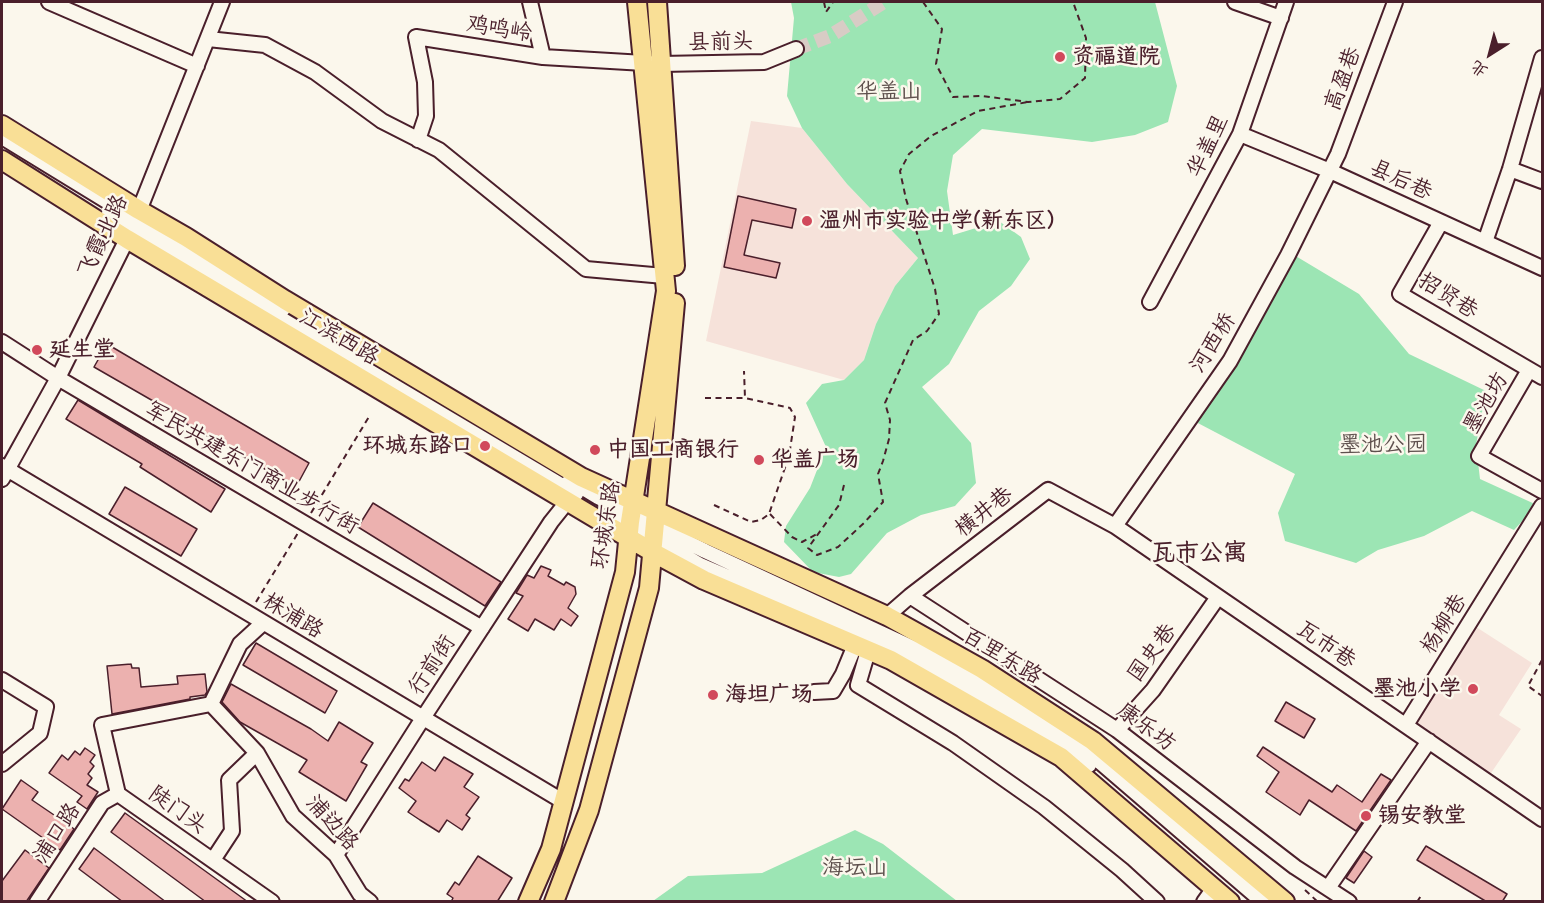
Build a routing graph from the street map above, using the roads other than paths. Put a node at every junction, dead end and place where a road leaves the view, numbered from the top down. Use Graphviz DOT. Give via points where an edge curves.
graph roads {
  1 [pos="50,2"];
  2 [pos="222,2"];
  3 [pos="530,2"];
  4 [pos="637,2"];
  5 [pos="657,2"];
  6 [pos="1235,2"];
  7 [pos="1286,2"];
  8 [pos="1395,2"];
  9 [pos="1281,18"];
  10 [pos="208,39"];
  11 [pos="796,49"];
  12 [pos="543,57"];
  13 [pos="1542,58"];
  14 [pos="653,63"];
  15 [pos="197,66"];
  16 [pos="2,125"];
  17 [pos="1240,134"];
  18 [pos="2,137"];
  19 [pos="418,140"];
  20 [pos="2,150"];
  21 [pos="2,160"];
  22 [pos="1510,169"];
  23 [pos="1330,171"];
  24 [pos="1542,182"];
  25 [pos="1441,222"];
  26 [pos="133,225"];
  27 [pos="1485,242"];
  28 [pos="1542,268"];
  29 [pos="664,276"];
  30 [pos="1150,302"];
  31 [pos="2,342"];
  32 [pos="1530,370"];
  33 [pos="1542,377"];
  34 [pos="58,378"];
  35 [pos="3,471"];
  36 [pos="1542,491"];
  37 [pos="567,502"];
  38 [pos="1542,506"];
  39 [pos="631,519"];
  40 [pos="1115,526"];
  41 [pos="655,532"];
  42 [pos="910,596"];
  43 [pos="1218,597"];
  44 [pos="887,616"];
  45 [pos="263,623"];
  46 [pos="482,628"];
  47 [pos="862,648"];
  48 [pos="2,680"];
  49 [pos="814,692"];
  50 [pos="211,704"];
  51 [pos="423,718"];
  52 [pos="1406,725"];
  53 [pos="1117,730"];
  54 [pos="1429,741"];
  55 [pos="257,753"];
  56 [pos="2,764"];
  57 [pos="118,794"];
  58 [pos="564,802"];
  59 [pos="1542,819"];
  60 [pos="336,855"];
  61 [pos="213,860"];
  62 [pos="1328,888"];
  63 [pos="1209,895"];
  64 [pos="37,902"];
  65 [pos="272,902"];
  66 [pos="370,902"];
  67 [pos="528,902"];
  68 [pos="554,902"];
  69 [pos="1157,902"];
  70 [pos="1230,902"];
  71 [pos="1251,902"];
  72 [pos="1263,902"];
  73 [pos="1285,902"];
  74 [pos="1349,902"];
  1 -- 15 [label="street"];
  2 -- 10 [label="street, 飞霞北路"];
  3 -- 12 [label="street"];
  4 -- 14 [label="main road, 环城东路"];
  5 -- 14 [label="main road, 环城东路"];
  6 -- 9 [label="street"];
  7 -- 9 [label="street, 华盖里"];
  8 -- 23 [label="street, 高盈巷"];
  9 -- 17 [label="street, 华盖里"];
  10 -- 15 [label="street, 飞霞北路"];
  10 -- 19 [label="street" via="265,45 315,72 382,121"];
  11 -- 14 [label="street, 县前头" via="764,62"];
  12 -- 14 [label="street, 鸡鸣岭"];
  12 -- 19 [label="street, 鸡鸣岭" via="416,37 426,116"];
  13 -- 22 [label="street"];
  14 -- 29 [label="main road, 环城东路"];
  14 -- 41 [label="main road, 环城东路" via="677,287"];
  15 -- 26 [label="street, 飞霞北路"];
  16 -- 26 [label="main road, 江滨西路"];
  17 -- 23 [label="street, 县后巷"];
  17 -- 30 [label="street, 华盖里"];
  18 -- 26 [label="street"];
  19 -- 29 [label="street" via="439,150 586,269"];
  20 -- 26 [label="street"];
  21 -- 26 [label="main road, 江滨西路"];
  22 -- 24 [label="street"];
  22 -- 27 [label="street"];
  23 -- 25 [label="street, 县后巷"];
  23 -- 40 [label="street, 河西桥" via="1230,361"];
  25 -- 27 [label="street, 县后巷"];
  25 -- 32 [label="street, 招贤巷" via="1400,294"];
  26 -- 34 [label="street, 飞霞北路"];
  26 -- 37 [label="main road, 江滨西路"];
  26 -- 39 [label="main road, 江滨西路" via="186,237 570,471"];
  27 -- 28 [label="street, 县后巷"];
  29 -- 39 [label="main road, 环城东路" via="666,291"];
  31 -- 34 [label="street, 军民共建东门商业步行街"];
  32 -- 33 [label="street, 招贤巷"];
  32 -- 36 [label="street, 墨池坊" via="1479,456"];
  34 -- 35 [label="street, 飞霞北路"];
  34 -- 46 [label="street, 军民共建东门商业步行街"];
  35 -- 45 [label="street, 株浦路"];
  37 -- 39 [label="main road, 江滨西路"];
  37 -- 46 [label="street, 行前街"];
  38 -- 52 [label="street, 杨柳巷"];
  39 -- 41 [label="main road, 江滨西路"];
  39 -- 41 [label="main road, 江滨西路"];
  39 -- 58 [label="main road, 环城东路" via="625,572"];
  40 -- 42 [label="street, 横井巷" via="1048,490"];
  40 -- 43 [label="street, 瓦市巷"];
  41 -- 44 [label="main road, 百里东路" via="789,570"];
  41 -- 47 [label="main road" via="704,580"];
  41 -- 68 [label="main road, 环城东路" via="649,588 589,810"];
  41 -- 71 [label="street" via="700,565 951,678 1067,747"];
  41 -- 72 [label="street" via="705,550 952,666 995,692 1078,744"];
  42 -- 44 [label="street, 横井巷"];
  42 -- 53 [label="street, 康乐坊"];
  43 -- 52 [label="street, 瓦市巷"];
  43 -- 53 [label="street, 国史巷" via="1153,690"];
  44 -- 73 [label="main road, 百里东路" via="982,669 1093,741"];
  45 -- 50 [label="street" via="240,644"];
  45 -- 51 [label="street, 株浦路"];
  46 -- 51 [label="street, 行前街"];
  47 -- 49 [label="street" via="833,691"];
  47 -- 63 [label="main road" via="891,660 1060,757"];
  47 -- 69 [label="street" via="858,685 1044,807"];
  48 -- 56 [label="street" via="46,707 40,733"];
  50 -- 55 [label="street, 浦边路"];
  50 -- 57 [label="street, 陡门头" via="102,725"];
  51 -- 58 [label="street, 株浦路"];
  51 -- 60 [label="street, 行前街"];
  52 -- 54 [label="street, 瓦市巷"];
  53 -- 62 [label="street, 康乐坊"];
  54 -- 59 [label="street, 瓦市巷"];
  54 -- 62 [label="street"];
  55 -- 60 [label="street, 浦边路" via="293,816"];
  55 -- 61 [label="street" via="229,780 232,831"];
  57 -- 61 [label="street, 陡门头"];
  57 -- 64 [label="street, 浦口路" via="102,802"];
  58 -- 67 [label="main road, 环城东路" via="551,849"];
  60 -- 66 [label="street, 浦边路" via="360,894"];
  61 -- 65 [label="street, 陡门头"];
  62 -- 74 [label="street, 康乐坊"];
  63 -- 70 [label="main road"];
}
